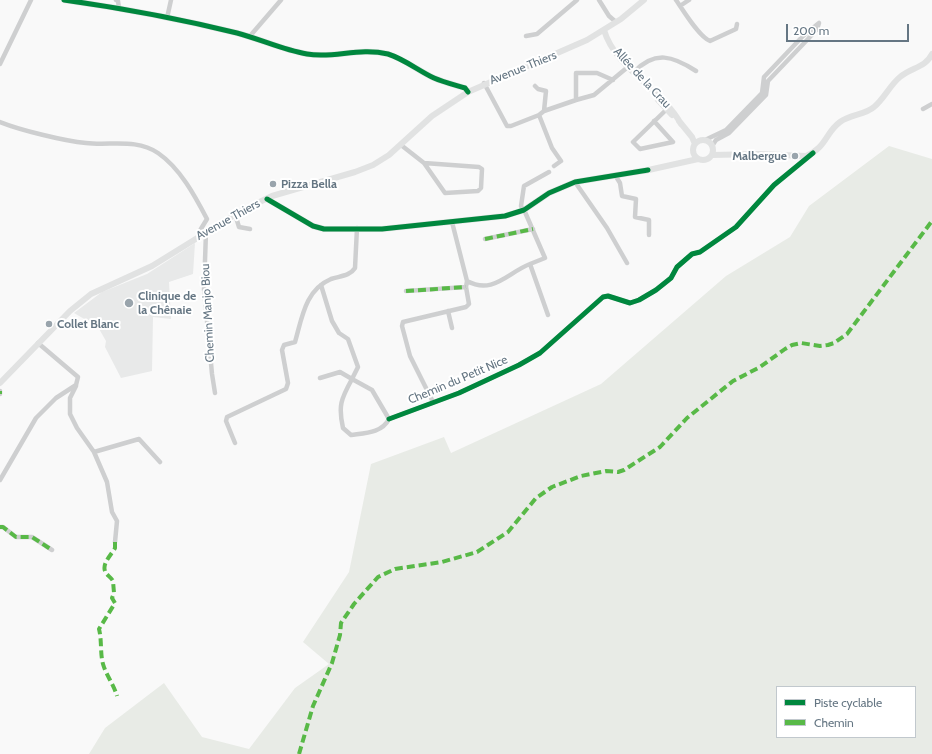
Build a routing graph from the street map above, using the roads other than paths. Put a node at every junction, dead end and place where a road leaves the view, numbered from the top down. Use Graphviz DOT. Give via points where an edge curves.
graph roads {
  1 [pos="31,0"];
  2 [pos="64,0"];
  3 [pos="116,0"];
  4 [pos="172,0"];
  5 [pos="281,0"];
  6 [pos="577,0"];
  7 [pos="599,0"];
  8 [pos="644,0"];
  9 [pos="676,0"];
  10 [pos="689,0"];
  11 [pos="680,6"];
  12 [pos="119,8"];
  13 [pos="167,18"];
  14 [pos="616,22"];
  15 [pos="737,24"];
  16 [pos="604,30"];
  17 [pos="596,35"];
  18 [pos="250,36"];
  19 [pos="526,36"];
  20 [pos="612,48"];
  21 [pos="932,54"];
  22 [pos="0,64"];
  23 [pos="629,66"];
  24 [pos="696,71"];
  25 [pos="634,72"];
  26 [pos="613,80"];
  27 [pos="484,83"];
  28 [pos="535,86"];
  29 [pos="468,92"];
  30 [pos="576,100"];
  31 [pos="932,104"];
  32 [pos="668,108"];
  33 [pos="923,109"];
  34 [pos="544,111"];
  35 [pos="539,115"];
  36 [pos="654,121"];
  37 [pos="0,122"];
  38 [pos="692,137"];
  39 [pos="703,140"];
  40 [pos="695,144"];
  41 [pos="401,145"];
  42 [pos="712,150"];
  43 [pos="813,153"];
  44 [pos="696,156"];
  45 [pos="424,163"];
  46 [pos="554,166"];
  47 [pos="549,172"];
  48 [pos="616,177"];
  49 [pos="575,183"];
  50 [pos="279,194"];
  51 [pos="267,199"];
  52 [pos="285,209"];
  53 [pos="524,211"];
  54 [pos="235,214"];
  55 [pos="452,223"];
  56 [pos="357,228"];
  57 [pos="250,229"];
  58 [pos="532,229"];
  59 [pos="203,234"];
  60 [pos="649,235"];
  61 [pos="485,239"];
  62 [pos="627,263"];
  63 [pos="530,264"];
  64 [pos="467,281"];
  65 [pos="321,284"];
  66 [pos="466,287"];
  67 [pos="406,291"];
  68 [pos="448,311"];
  69 [pos="548,315"];
  70 [pos="452,328"];
  71 [pos="38,343"];
  72 [pos="320,378"];
  73 [pos="352,379"];
  74 [pos="0,383"];
  75 [pos="76,385"];
  76 [pos="0,391"];
  77 [pos="215,393"];
  78 [pos="0,394"];
  79 [pos="433,402"];
  80 [pos="389,420"];
  81 [pos="235,444"];
  82 [pos="94,452"];
  83 [pos="160,462"];
  84 [pos="0,480"];
  85 [pos="0,526"];
  86 [pos="115,542"];
  87 [pos="52,550"];
  1 -- 22 [label="street"];
  2 -- 12 [label="street"];
  3 -- 12 [label="street"];
  4 -- 13 [label="street"];
  5 -- 18 [label="street"];
  6 -- 19 [label="street" via="537,34"];
  7 -- 14 [label="street"];
  8 -- 14 [label="street, Avenue Thiers"];
  9 -- 11 [label="street"];
  10 -- 11 [label="street"];
  11 -- 15 [label="street" via="696,30 710,41 736,29"];
  12 -- 13 [label="street"];
  13 -- 18 [label="street"];
  14 -- 16 [label="street, Avenue Thiers"];
  16 -- 17 [label="street, Avenue Thiers"];
  16 -- 20 [label="street, Allée de la Crau"];
  17 -- 20 [label="street"];
  17 -- 27 [label="street, Avenue Thiers"];
  18 -- 29 [label="street" via="310,54 368,51 390,55 436,79 465,88"];
  20 -- 23 [label="street, Allée de la Crau"];
  21 -- 43 [label="street" via="925,65 902,76 888,88 875,107 839,122 821,148"];
  23 -- 25 [label="street, Allée de la Crau"];
  23 -- 26 [label="street"];
  24 -- 25 [label="street" via="669,56 641,64"];
  25 -- 32 [label="street, Allée de la Crau"];
  26 -- 30 [label="street" via="594,95"];
  26 -- 30 [label="street" via="597,73 576,73"];
  27 -- 29 [label="street, Avenue Thiers"];
  27 -- 35 [label="street" via="507,126"];
  28 -- 34 [label="street" via="546,91"];
  29 -- 41 [label="street, Avenue Thiers" via="432,116"];
  30 -- 34 [label="street"];
  31 -- 33 [label="street"];
  32 -- 36 [label="street"];
  32 -- 38 [label="street, Allée de la Crau"];
  34 -- 35 [label="street"];
  35 -- 46 [label="street" via="552,148 561,161"];
  36 -- 36 [label="street" via="633,142 640,149 674,142"];
  37 -- 59 [label="street, Chemin Manjo Biou" via="85,143 113,145 122,142 157,152 172,166 207,219 200,228 199,232"];
  38 -- 39 [label="street"];
  38 -- 40 [label="street"];
  39 -- 40 [label="street"];
  39 -- 42 [label="street"];
  39 -- 42 [label="street" via="726,130 762,93 764,77 819,23 808,39 768,81 766,94 729,133 716,140"];
  40 -- 44 [label="street"];
  41 -- 45 [label="street"];
  41 -- 50 [label="street, Avenue Thiers" via="379,162 355,172"];
  42 -- 43 [label="street" via="720,154 806,156"];
  42 -- 44 [label="street" via="707,160"];
  43 -- 79 [label="street, Chemin du Petit Nice" via="774,185 736,226 700,252 692,254 677,266 671,278 656,290 630,303 608,296 604,298 540,353 497,376"];
  44 -- 48 [label="street" via="686,162"];
  45 -- 45 [label="street" via="445,193 478,191 481,188 482,169 479,167"];
  47 -- 53 [label="street" via="524,186 521,206"];
  48 -- 49 [label="street"];
  48 -- 60 [label="street" via="620,183 622,196 636,199 635,217 649,220"];
  49 -- 53 [label="street" via="549,193"];
  49 -- 62 [label="street" via="607,228"];
  50 -- 51 [label="street, Avenue Thiers"];
  50 -- 52 [label="street"];
  51 -- 52 [label="street"];
  51 -- 54 [label="street, Avenue Thiers"];
  52 -- 56 [label="street" via="313,226 324,229"];
  53 -- 55 [label="street"];
  53 -- 58 [label="street"];
  54 -- 57 [label="street" via="239,227"];
  54 -- 59 [label="street, Avenue Thiers"];
  55 -- 56 [label="street" via="382,229"];
  55 -- 64 [label="street"];
  56 -- 65 [label="street" via="355,268 352,273"];
  58 -- 61 [label="street"];
  58 -- 63 [label="street" via="545,258"];
  59 -- 71 [label="street, Avenue Thiers" via="152,266 91,294"];
  59 -- 77 [label="street, Chemin Manjo Biou" via="204,289"];
  63 -- 64 [label="street" via="510,277 490,285 480,287"];
  63 -- 69 [label="street"];
  64 -- 66 [label="street"];
  65 -- 73 [label="street" via="332,321 339,333 348,339 357,361 358,368"];
  65 -- 81 [label="street" via="308,300 295,342 284,345 282,350 288,383 286,389 228,417 226,421"];
  66 -- 67 [label="street"];
  66 -- 68 [label="street" via="469,304"];
  68 -- 70 [label="street"];
  68 -- 79 [label="street" via="404,322 402,326 410,356"];
  71 -- 74 [label="street, Avenue Thiers"];
  71 -- 75 [label="street" via="78,377"];
  72 -- 73 [label="street" via="340,372"];
  73 -- 80 [label="street" via="372,390"];
  73 -- 80 [label="street" via="341,398 340,408 346,432 351,435 378,431 386,426"];
  75 -- 82 [label="street" via="70,398 70,414"];
  75 -- 84 [label="street" via="56,398 36,418"];
  76 -- 78 [label="street"];
  79 -- 80 [label="street, Chemin du Petit Nice"];
  82 -- 83 [label="street" via="139,440"];
  82 -- 86 [label="street" via="107,482 112,512 117,521"];
  85 -- 87 [label="street" via="16,537 32,537"];
}
